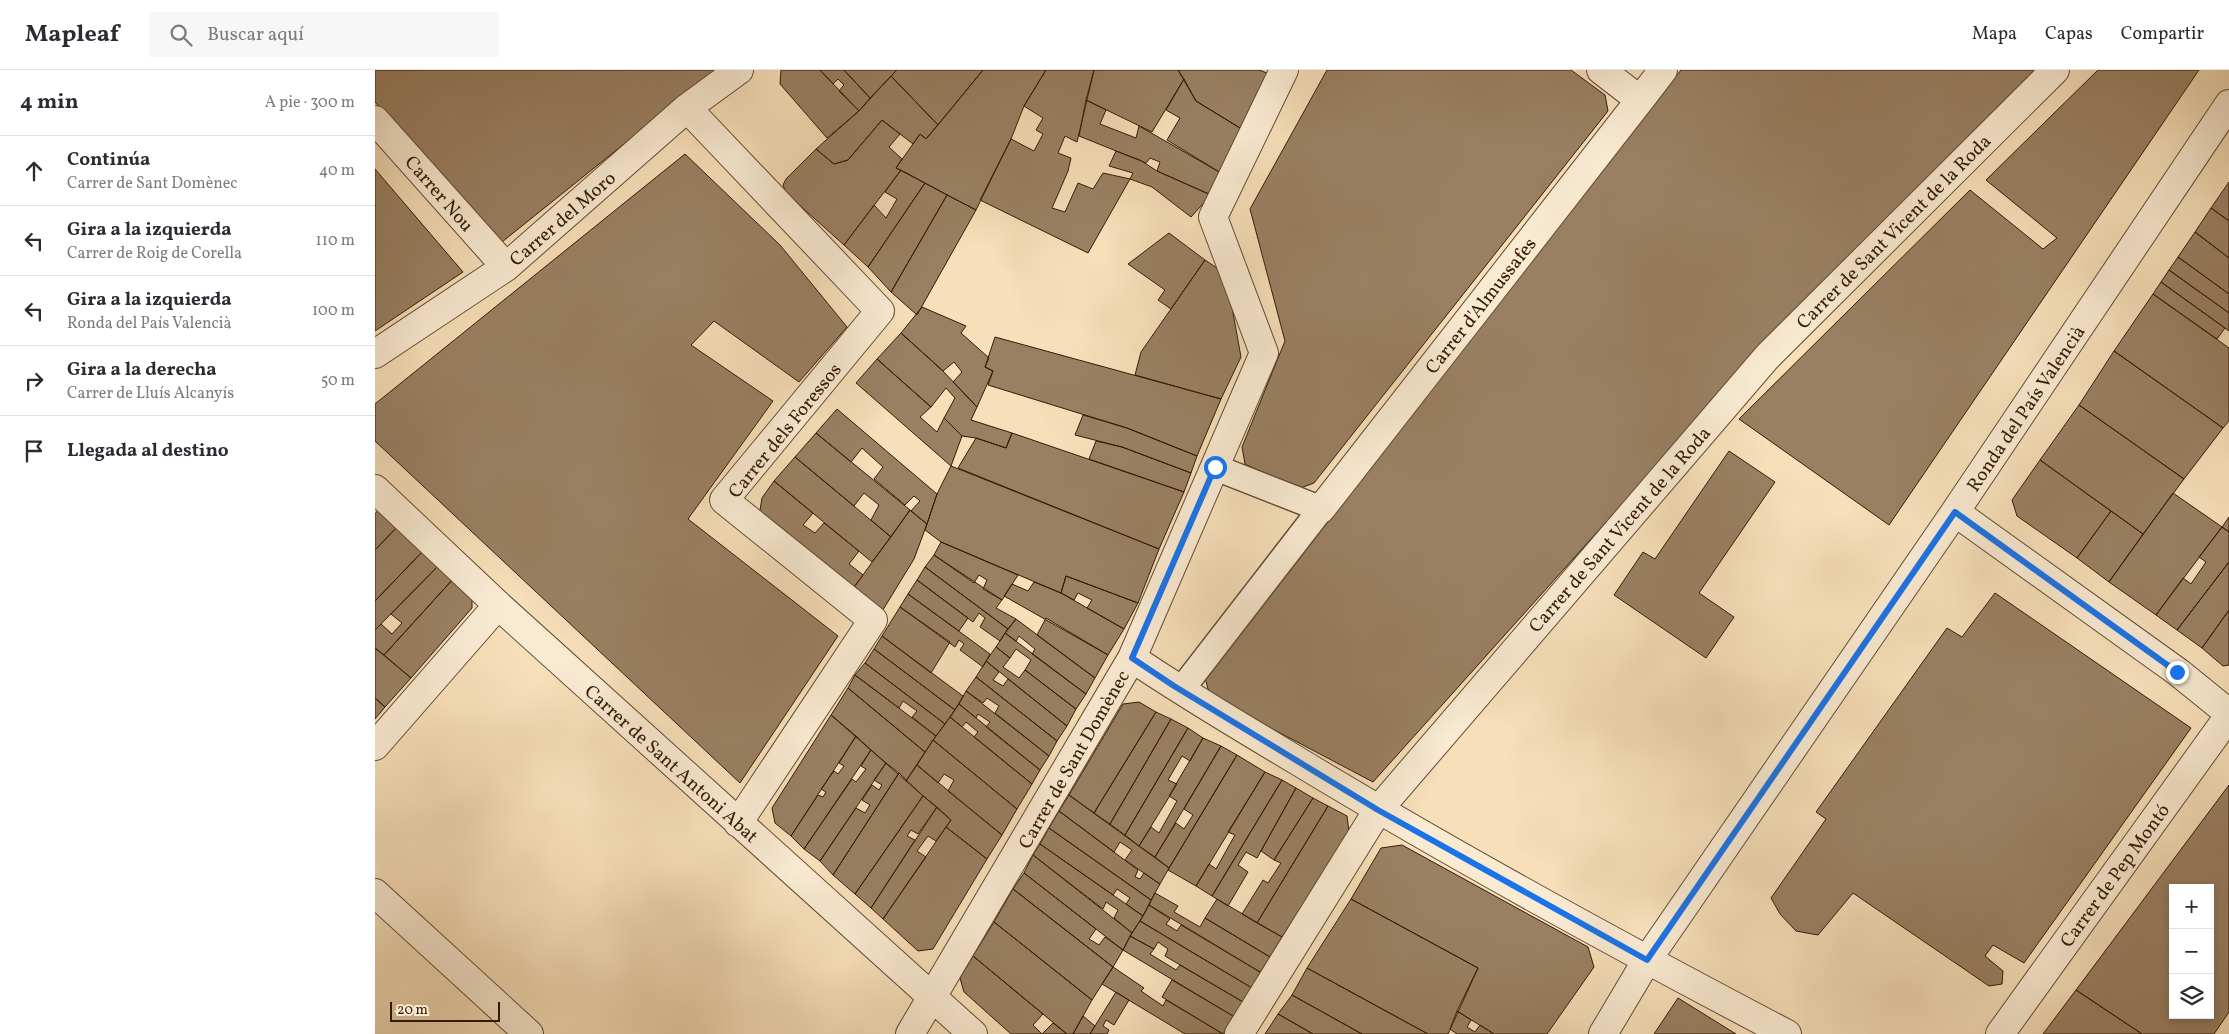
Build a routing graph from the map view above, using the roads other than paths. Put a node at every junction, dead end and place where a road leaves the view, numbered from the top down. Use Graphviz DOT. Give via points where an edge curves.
graph roads {
  1 [pos="739,70"];
  2 [pos="1284,70"];
  3 [pos="1601,70"];
  4 [pos="1663,70"];
  5 [pos="2055,70"];
  6 [pos="1640,100"];
  7 [pos="2229,104"];
  8 [pos="687,108"];
  9 [pos="375,120"];
  10 [pos="506,268"];
  11 [pos="375,354"];
  12 [pos="1215,467"];
  13 [pos="375,489"];
  14 [pos="1321,510"];
  15 [pos="1955,512"];
  16 [pos="498,605"];
  17 [pos="1132,658"];
  18 [pos="1181,690"];
  19 [pos="2229,717"];
  20 [pos="375,746"];
  21 [pos="1378,810"];
  22 [pos="738,823"];
  23 [pos="375,893"];
  24 [pos="1647,960"];
  25 [pos="932,998"];
  26 [pos="529,1034"];
  27 [pos="910,1034"];
  28 [pos="973,1034"];
  29 [pos="1239,1034"];
  30 [pos="1603,1034"];
  31 [pos="1787,1034"];
  32 [pos="2000,1034"];
  1 -- 8 [label="street, Carrer del Moro"];
  2 -- 12 [label="street, Carrer de Sant Domènec" via="1213,217 1264,353"];
  3 -- 6 [label="street"];
  4 -- 6 [label="street, Carrer d'Almussafes"];
  5 -- 21 [label="street, Carrer de Sant Vicent de la Roda" via="1767,357"];
  6 -- 14 [label="street, Carrer d'Almussafes"];
  7 -- 15 [label="street, Ronda del País Valencià"];
  8 -- 10 [label="street, Carrer del Moro"];
  8 -- 22 [label="street, Carrer dels Foressos" via="880,311 724,500 873,620"];
  9 -- 10 [label="street, Carrer Nou"];
  10 -- 11 [label="street, Carrer del Moro"];
  12 -- 14 [label="street"];
  12 -- 17 [label="street, Carrer de Sant Domènec"];
  13 -- 16 [label="street, Carrer de Sant Antoni Abat"];
  14 -- 18 [label="street"];
  15 -- 19 [label="street" via="2177,672 2225,710"];
  15 -- 24 [label="street, Ronda del País Valencià"];
  16 -- 20 [label="street"];
  16 -- 22 [label="street, Carrer de Sant Antoni Abat"];
  17 -- 18 [label="street"];
  17 -- 25 [label="street, Carrer de Sant Domènec"];
  18 -- 21 [label="street"];
  19 -- 32 [label="street, Carrer de Pep Montó"];
  21 -- 24 [label="street"];
  21 -- 29 [label="street, Carrer de Sant Vicent de la Roda"];
  22 -- 25 [label="street, Carrer de Sant Antoni Abat"];
  23 -- 26 [label="street"];
  24 -- 30 [label="street, Ronda del País Valencià"];
  24 -- 31 [label="street"];
  25 -- 27 [label="street, Carrer de Sant Domènec"];
  25 -- 28 [label="street, Carrer de Sant Antoni Abat"];
}
